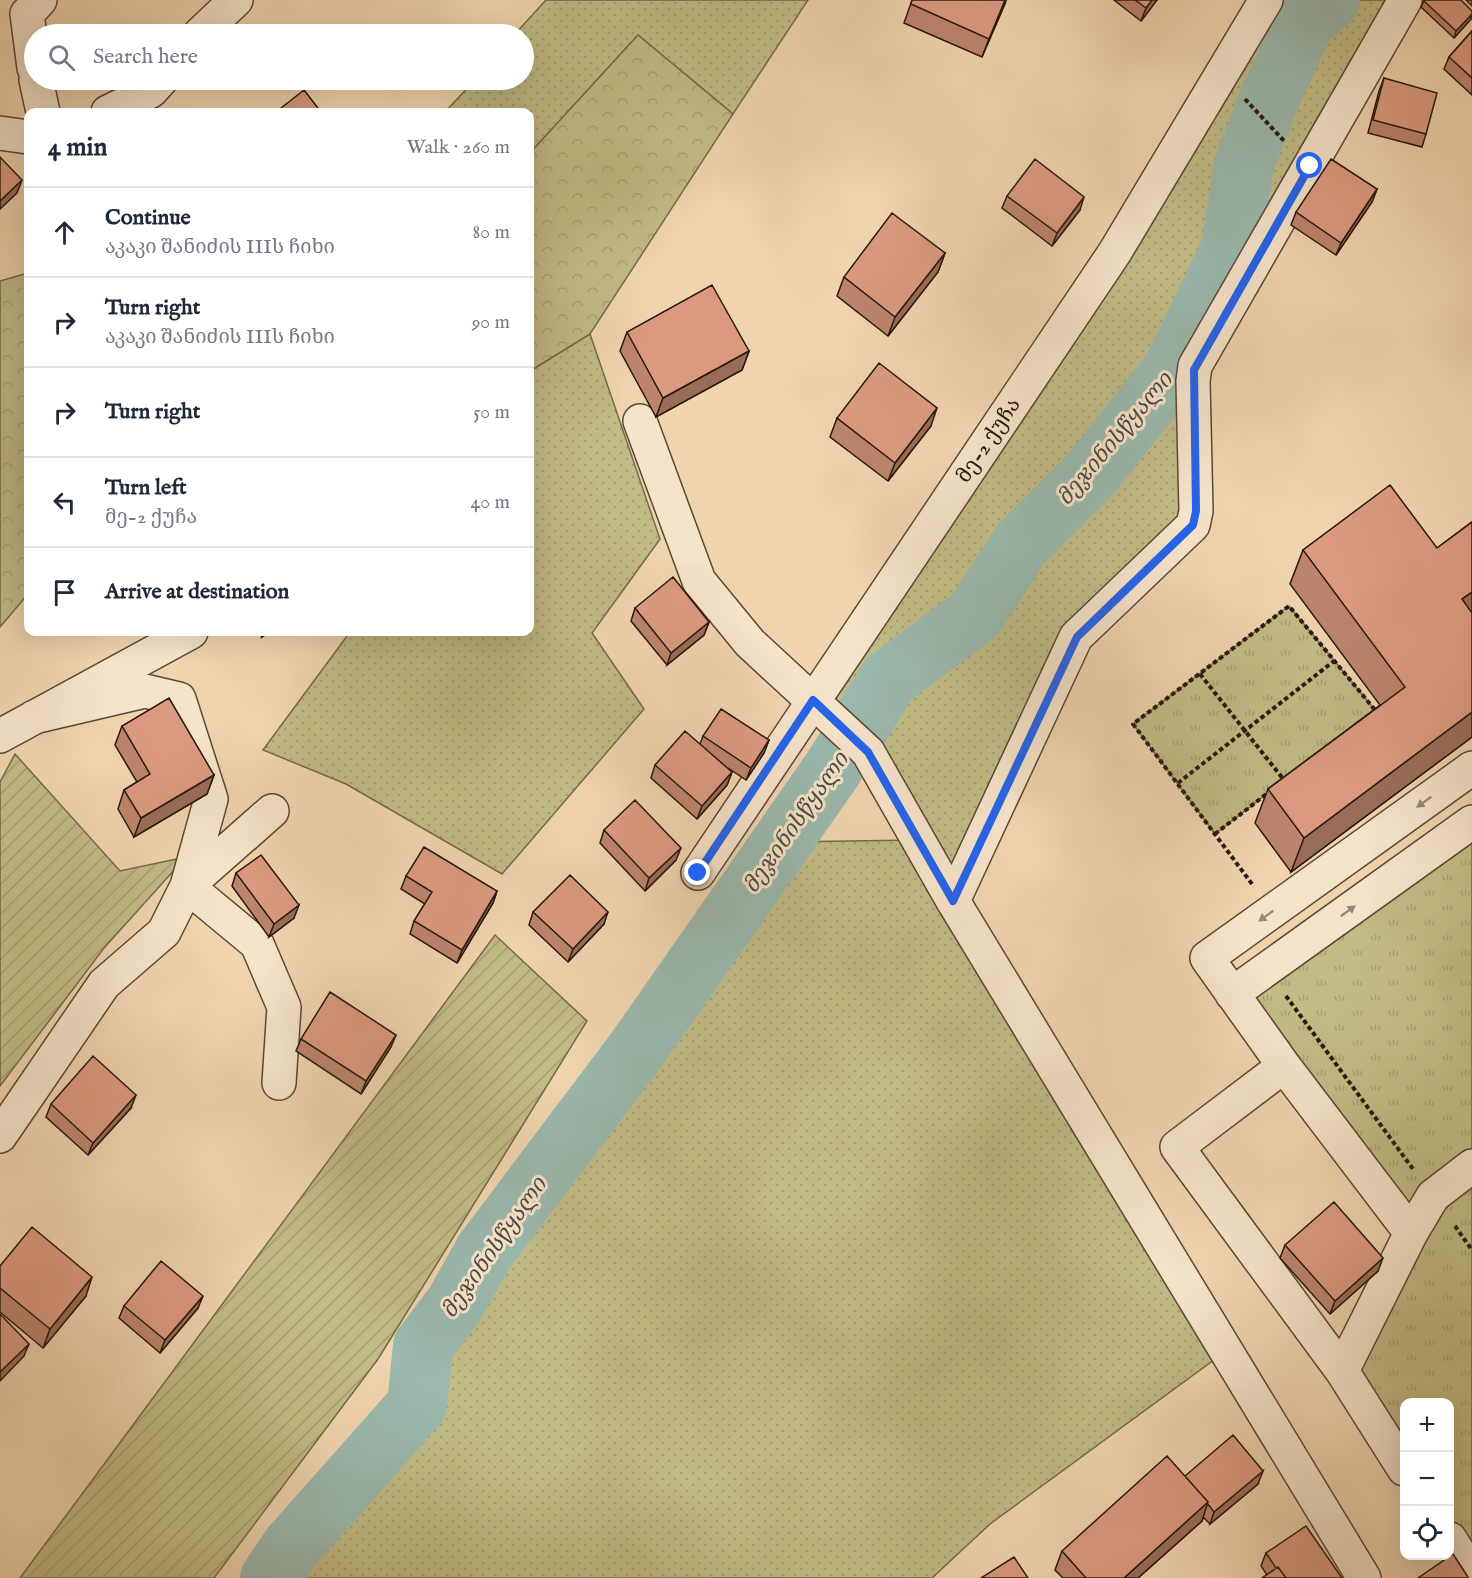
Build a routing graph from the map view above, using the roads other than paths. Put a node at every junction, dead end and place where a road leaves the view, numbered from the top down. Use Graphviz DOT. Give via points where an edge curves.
graph roads {
  1 [pos="40,0"];
  2 [pos="236,0"];
  3 [pos="1266,0"];
  4 [pos="1405,0"];
  5 [pos="28,24"];
  6 [pos="211,24"];
  7 [pos="38,90"];
  8 [pos="152,90"];
  9 [pos="42,108"];
  10 [pos="116,108"];
  11 [pos="0,133"];
  12 [pos="24,136"];
  13 [pos="640,421"];
  14 [pos="184,636"];
  15 [pos="819,706"];
  16 [pos="34,717"];
  17 [pos="0,736"];
  18 [pos="1472,768"];
  19 [pos="272,811"];
  20 [pos="1472,822"];
  21 [pos="698,873"];
  22 [pos="187,886"];
  23 [pos="953,901"];
  24 [pos="1232,994"];
  25 [pos="1284,1066"];
  26 [pos="279,1083"];
  27 [pos="0,1136"];
  28 [pos="1472,1166"];
  29 [pos="1411,1233"];
  30 [pos="1342,1371"];
  31 [pos="1400,1463"];
  32 [pos="1454,1547"];
  33 [pos="1472,1574"];
  34 [pos="1364,1578"];
  1 -- 5 [label="street" via="27,15"];
  2 -- 6 [label="street"];
  3 -- 15 [label="street, მე-2 ქუჩა" via="1115,252"];
  4 -- 23 [label="street" via="1196,366 1193,525 1077,637"];
  7 -- 9 [label="street"];
  8 -- 10 [label="street"];
  11 -- 12 [label="street"];
  13 -- 15 [label="street" via="699,581 750,643"];
  14 -- 16 [label="street"];
  15 -- 21 [label="street, მე-2 ქუჩა"];
  15 -- 23 [label="street" via="868,752"];
  16 -- 17 [label="street"];
  16 -- 22 [label="street" via="145,691 179,699 211,799"];
  18 -- 24 [label="street, one-way" via="1207,958"];
  19 -- 22 [label="street"];
  24 -- 20 [label="street, one-way"];
  22 -- 26 [label="street" via="257,944 284,1007"];
  22 -- 27 [label="street" via="164,932 104,984"];
  23 -- 34 [label="street"];
  24 -- 25 [label="street"];
  25 -- 29 [label="street"];
  25 -- 30 [label="street" via="1177,1147"];
  28 -- 29 [label="street" via="1433,1196"];
  29 -- 30 [label="street"];
  30 -- 31 [label="street"];
  32 -- 33 [label="street"];
}
